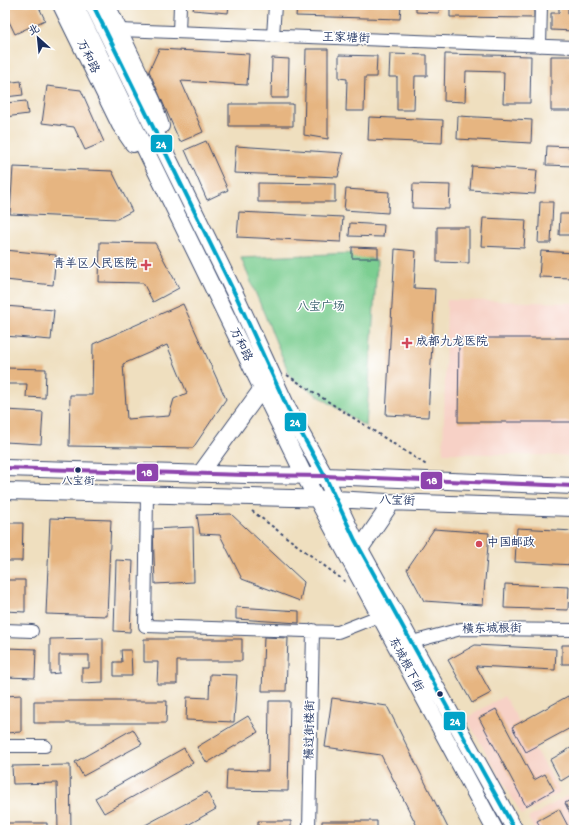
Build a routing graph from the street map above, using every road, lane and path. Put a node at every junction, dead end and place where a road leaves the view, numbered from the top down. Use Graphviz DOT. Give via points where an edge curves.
graph roads {
  1 [pos="61,5"];
  2 [pos="76,5"];
  3 [pos="93,5"];
  4 [pos="106,5"];
  5 [pos="180,5"];
  6 [pos="275,5"];
  7 [pos="541,5"];
  8 [pos="119,30"];
  9 [pos="179,32"];
  10 [pos="273,36"];
  11 [pos="540,46"];
  12 [pos="574,47"];
  13 [pos="179,182"];
  14 [pos="164,191"];
  15 [pos="286,374"];
  16 [pos="261,390"];
  17 [pos="5,468"];
  18 [pos="433,469"];
  19 [pos="200,474"];
  20 [pos="304,475"];
  21 [pos="325,476"];
  22 [pos="574,486"];
  23 [pos="5,491"];
  24 [pos="147,495"];
  25 [pos="235,498"];
  26 [pos="317,499"];
  27 [pos="335,499"];
  28 [pos="392,502"];
  29 [pos="574,508"];
  30 [pos="360,549"];
  31 [pos="352,588"];
  32 [pos="379,616"];
  33 [pos="5,630"];
  34 [pos="313,630"];
  35 [pos="574,630"];
  36 [pos="32,631"];
  37 [pos="412,642"];
  38 [pos="5,746"];
  39 [pos="44,746"];
  40 [pos="309,830"];
  41 [pos="494,830"];
  42 [pos="516,830"];
  1 -- 14 [label="main road, 万和路" via="120,125"];
  2 -- 14 [label="main road, 万和路"];
  3 -- 13 [label="main road, 万和路"];
  4 -- 8 [label="main road, 万和路"];
  5 -- 9 [label="street"];
  6 -- 10 [label="street"];
  7 -- 11 [label="street"];
  8 -- 9 [label="street, 王家塘街"];
  8 -- 13 [label="main road, 万和路" via="153,102"];
  9 -- 10 [label="street, 王家塘街"];
  10 -- 11 [label="street, 王家塘街"];
  11 -- 12 [label="street, 王家塘街"];
  13 -- 21 [label="main road, 万和路" via="288,408"];
  14 -- 16 [label="main road, 万和路"];
  15 -- 18 [label="path"];
  16 -- 19 [label="main road"];
  16 -- 20 [label="main road, 万和路"];
  17 -- 19 [label="main road, 八宝街"];
  19 -- 20 [label="main road, 八宝街"];
  20 -- 21 [label="main road, 八宝街"];
  20 -- 26 [label="main road, 万和路"];
  21 -- 22 [label="main road, 八宝街"];
  21 -- 27 [label="main road, 东城根下街"];
  23 -- 24 [label="main road, 八宝街"];
  24 -- 25 [label="main road, 八宝街"];
  24 -- 34 [label="street" via="144,626"];
  25 -- 26 [label="main road, 八宝街"];
  25 -- 31 [label="path"];
  26 -- 27 [label="main road, 八宝街"];
  26 -- 32 [label="main road, 东城根下街"];
  27 -- 28 [label="main road, 八宝街"];
  27 -- 30 [label="main road, 东城根下街"];
  28 -- 29 [label="main road, 八宝街"];
  28 -- 30 [label="main road"];
  30 -- 37 [label="main road, 东城根下街"];
  32 -- 34 [label="street" via="338,632"];
  32 -- 41 [label="main road, 东城根下街"];
  33 -- 36 [label="street"];
  34 -- 40 [label="street, 横过街楼街"];
  35 -- 37 [label="street, 横东城根街" via="461,629"];
  37 -- 42 [label="main road, 东城根下街"];
  38 -- 39 [label="street"];
}
